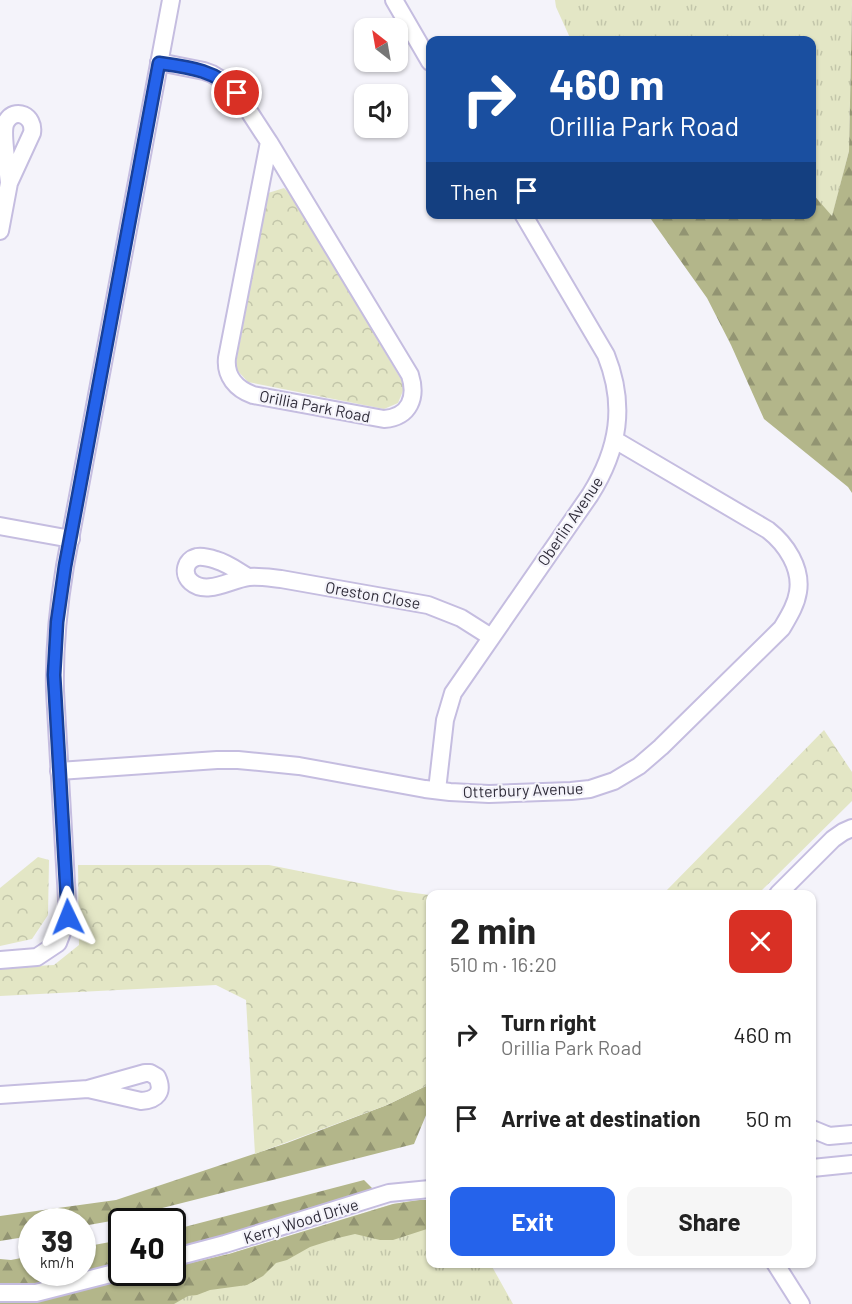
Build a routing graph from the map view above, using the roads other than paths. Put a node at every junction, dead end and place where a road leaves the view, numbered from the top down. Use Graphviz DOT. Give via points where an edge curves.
graph roads {
  1 [pos="171,0"];
  2 [pos="394,0"];
  3 [pos="426,55"];
  4 [pos="159,63"];
  5 [pos="269,142"];
  6 [pos="9,183"];
  7 [pos="526,219"];
  8 [pos="0,231"];
  9 [pos="615,440"];
  10 [pos="0,526"];
  11 [pos="71,539"];
  12 [pos="248,577"];
  13 [pos="491,637"];
  14 [pos="59,771"];
  15 [pos="437,790"];
  16 [pos="852,828"];
  17 [pos="782,890"];
  18 [pos="0,960"];
  19 [pos="88,1089"];
  20 [pos="0,1095"];
  21 [pos="816,1131"];
  22 [pos="852,1134"];
  23 [pos="852,1164"];
  24 [pos="816,1168"];
  25 [pos="426,1189"];
  26 [pos="186,1254"];
  27 [pos="778,1268"];
  28 [pos="108,1275"];
  29 [pos="0,1293"];
  30 [pos="801,1304"];
  1 -- 4 [label="street"];
  2 -- 3 [label="street"];
  4 -- 5 [label="street, Orillia Park Road" via="204,71 227,82"];
  4 -- 11 [label="street"];
  5 -- 5 [label="street, Orillia Park Road" via="227,358 229,374 240,389 253,394 392,419 411,403 410,375"];
  6 -- 8 [label="street"];
  7 -- 9 [label="street, Oberlin Avenue" via="611,367 618,415"];
  9 -- 13 [label="street, Oberlin Avenue" via="595,488"];
  9 -- 15 [label="street, Otterbury Avenue" via="777,537 789,553 797,575 798,595 792,610 782,628 661,747 614,782 571,791 489,794"];
  10 -- 11 [label="street"];
  11 -- 14 [label="street" via="56,640"];
  12 -- 13 [label="street, Oreston Close" via="415,602 461,618"];
  13 -- 15 [label="street, Oberlin Avenue" via="450,700 444,720"];
  14 -- 15 [label="street, Otterbury Avenue" via="217,760 259,761"];
  14 -- 18 [label="street" via="68,917 58,943 37,957"];
  16 -- 17 [label="street" via="833,839"];
  19 -- 20 [label="street"];
  21 -- 22 [label="street" via="829,1136"];
  23 -- 24 [label="street"];
  25 -- 26 [label="street, Kerry Wood Drive" via="389,1193"];
  27 -- 30 [label="street"];
  28 -- 29 [label="street" via="36,1293"];
}
